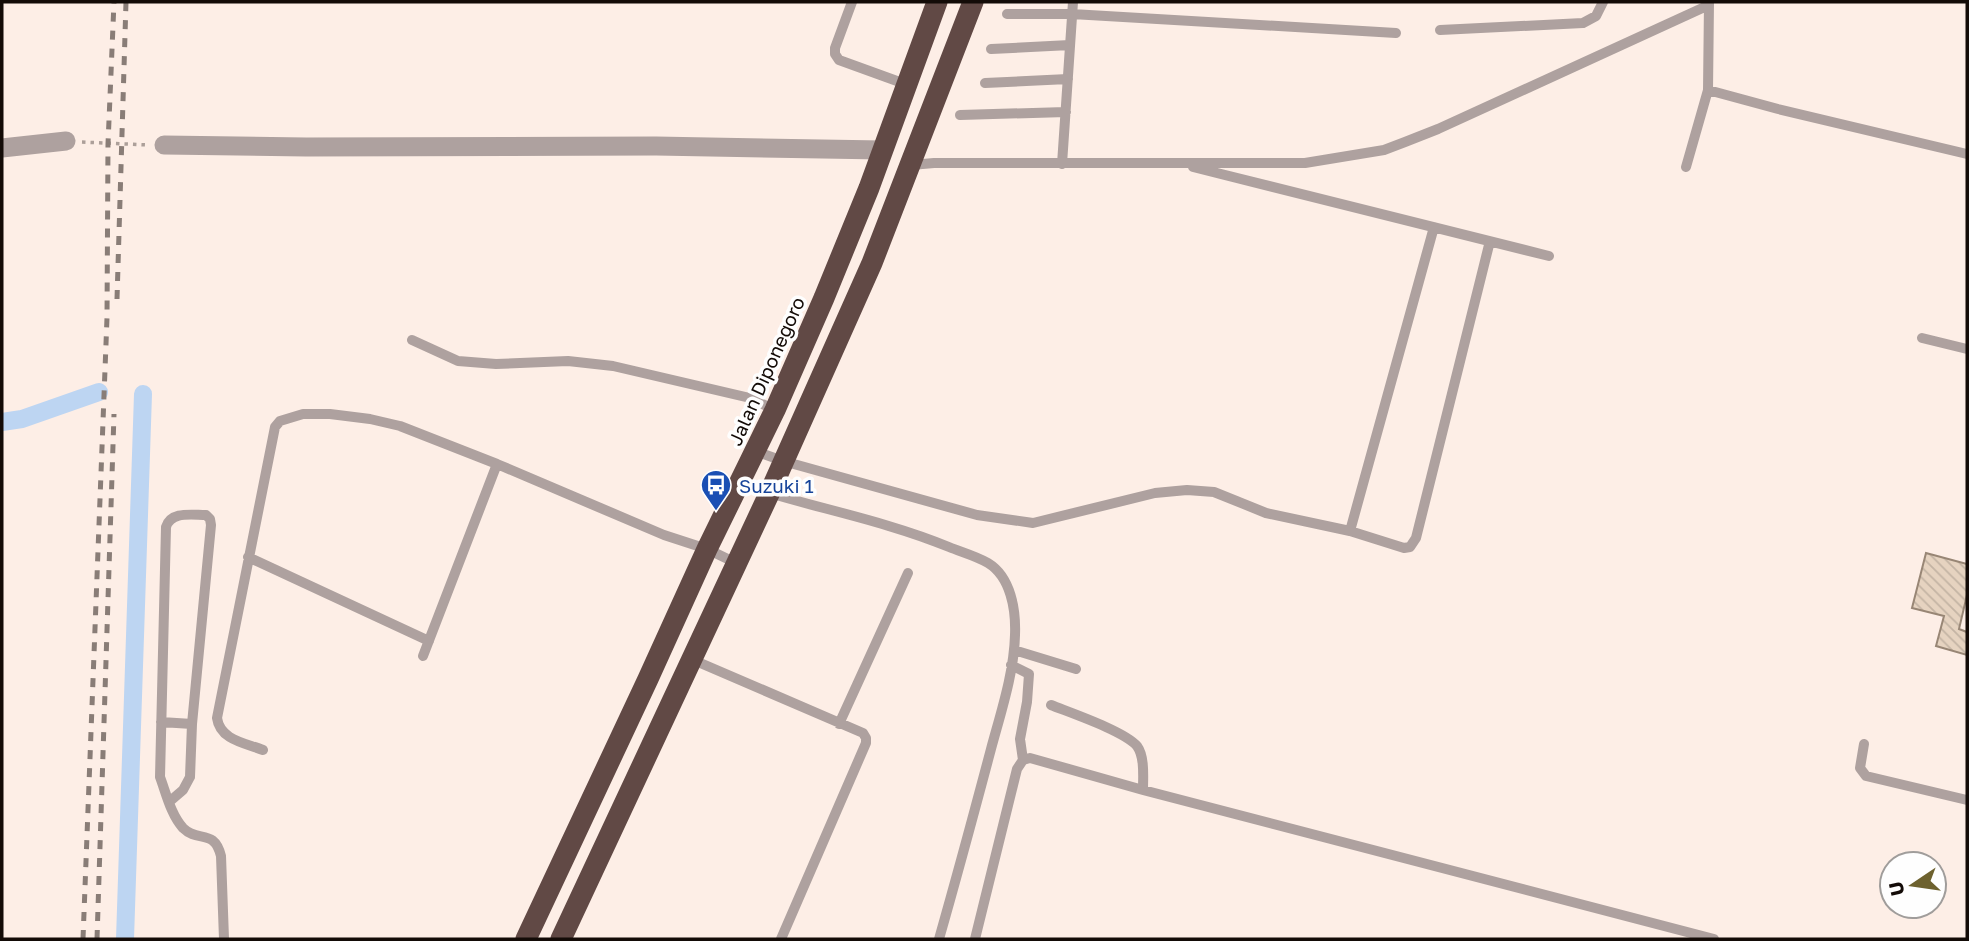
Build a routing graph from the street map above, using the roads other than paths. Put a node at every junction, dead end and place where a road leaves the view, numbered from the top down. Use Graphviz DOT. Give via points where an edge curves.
graph roads {
  1 [pos="852,2"];
  2 [pos="937,2"];
  3 [pos="973,2"];
  4 [pos="1073,2"];
  5 [pos="1603,2"];
  6 [pos="1709,3"];
  7 [pos="1006,14"];
  8 [pos="1072,14"];
  9 [pos="1440,30"];
  10 [pos="1396,33"];
  11 [pos="1070,45"];
  12 [pos="991,49"];
  13 [pos="1068,79"];
  14 [pos="985,83"];
  15 [pos="908,85"];
  16 [pos="1708,90"];
  17 [pos="1066,112"];
  18 [pos="960,115"];
  19 [pos="66,141"];
  20 [pos="164,145"];
  21 [pos="2,148"];
  22 [pos="882,150"];
  23 [pos="1967,154"];
  24 [pos="1179,163"];
  25 [pos="1062,164"];
  26 [pos="911,165"];
  27 [pos="1686,167"];
  28 [pos="1434,227"];
  29 [pos="1490,241"];
  30 [pos="1549,256"];
  31 [pos="1922,338"];
  32 [pos="412,340"];
  33 [pos="1967,349"];
  34 [pos="775,410"];
  35 [pos="755,451"];
  36 [pos="783,461"];
  37 [pos="497,464"];
  38 [pos="739,484"];
  39 [pos="769,494"];
  40 [pos="1350,531"];
  41 [pos="707,549"];
  42 [pos="248,557"];
  43 [pos="736,563"];
  44 [pos="908,573"];
  45 [pos="429,640"];
  46 [pos="1014,650"];
  47 [pos="423,656"];
  48 [pos="691,658"];
  49 [pos="1011,665"];
  50 [pos="1076,669"];
  51 [pos="1051,705"];
  52 [pos="161,722"];
  53 [pos="192,724"];
  54 [pos="839,724"];
  55 [pos="1864,744"];
  56 [pos="263,750"];
  57 [pos="1023,760"];
  58 [pos="1143,790"];
  59 [pos="1967,800"];
  60 [pos="169,802"];
  61 [pos="223,939"];
  62 [pos="526,939"];
  63 [pos="561,939"];
  64 [pos="781,939"];
  65 [pos="939,939"];
  66 [pos="975,939"];
  67 [pos="1714,939"];
  1 -- 15 [label="lane" via="835,48 839,60"];
  2 -- 15 [label="highway, Jalan Diponegoro"];
  3 -- 26 [label="highway"];
  4 -- 8 [label="lane"];
  5 -- 9 [label="lane" via="1596,16 1583,23"];
  6 -- 16 [label="lane"];
  6 -- 24 [label="lane" via="1384,150 1305,163"];
  7 -- 8 [label="lane"];
  8 -- 10 [label="lane"];
  8 -- 11 [label="lane"];
  11 -- 12 [label="lane"];
  11 -- 13 [label="lane"];
  13 -- 14 [label="lane"];
  13 -- 17 [label="lane"];
  15 -- 22 [label="highway, Jalan Diponegoro"];
  16 -- 23 [label="lane"];
  16 -- 27 [label="lane"];
  17 -- 18 [label="lane"];
  17 -- 25 [label="lane"];
  19 -- 21 [label="street"];
  20 -- 22 [label="street"];
  22 -- 34 [label="highway, Jalan Diponegoro"];
  24 -- 25 [label="lane"];
  24 -- 28 [label="lane"];
  25 -- 26 [label="lane"];
  26 -- 36 [label="highway"];
  28 -- 29 [label="lane"];
  28 -- 40 [label="lane"];
  29 -- 30 [label="lane"];
  29 -- 40 [label="lane" via="1416,538 1404,548"];
  31 -- 33 [label="lane"];
  32 -- 34 [label="lane" via="458,361 568,361 613,366 750,398"];
  34 -- 35 [label="highway, Jalan Diponegoro"];
  35 -- 36 [label="lane"];
  35 -- 38 [label="highway, Jalan Diponegoro"];
  36 -- 39 [label="highway"];
  36 -- 40 [label="lane" via="977,515 1033,523 1187,490 1214,492 1266,513"];
  37 -- 41 [label="lane"];
  37 -- 42 [label="lane" via="370,419 330,414 288,417 275,427"];
  37 -- 45 [label="lane"];
  38 -- 39 [label="lane"];
  38 -- 41 [label="highway, Jalan Diponegoro"];
  39 -- 43 [label="highway"];
  39 -- 46 [label="lane" via="923,537 989,564 1011,593"];
  41 -- 43 [label="lane"];
  41 -- 62 [label="highway, Jalan Diponegoro"];
  42 -- 45 [label="lane"];
  42 -- 56 [label="lane" via="216,718 220,732"];
  43 -- 48 [label="highway"];
  44 -- 54 [label="lane"];
  45 -- 47 [label="lane"];
  46 -- 49 [label="lane"];
  46 -- 50 [label="lane"];
  48 -- 54 [label="lane"];
  48 -- 63 [label="highway"];
  49 -- 57 [label="lane" via="1029,674 1020,739"];
  49 -- 65 [label="lane"];
  51 -- 58 [label="lane" via="1136,746 1142,758"];
  52 -- 53 [label="lane"];
  52 -- 53 [label="lane" via="166,527 173,516 206,515 211,525"];
  52 -- 60 [label="lane" via="160,777"];
  53 -- 60 [label="lane" via="190,777"];
  54 -- 64 [label="lane" via="863,733 866,743"];
  55 -- 59 [label="lane" via="1860,768 1866,776"];
  57 -- 58 [label="lane" via="1030,758"];
  57 -- 66 [label="lane"];
  58 -- 67 [label="lane"];
  60 -- 61 [label="lane" via="188,832 218,845"];
}
